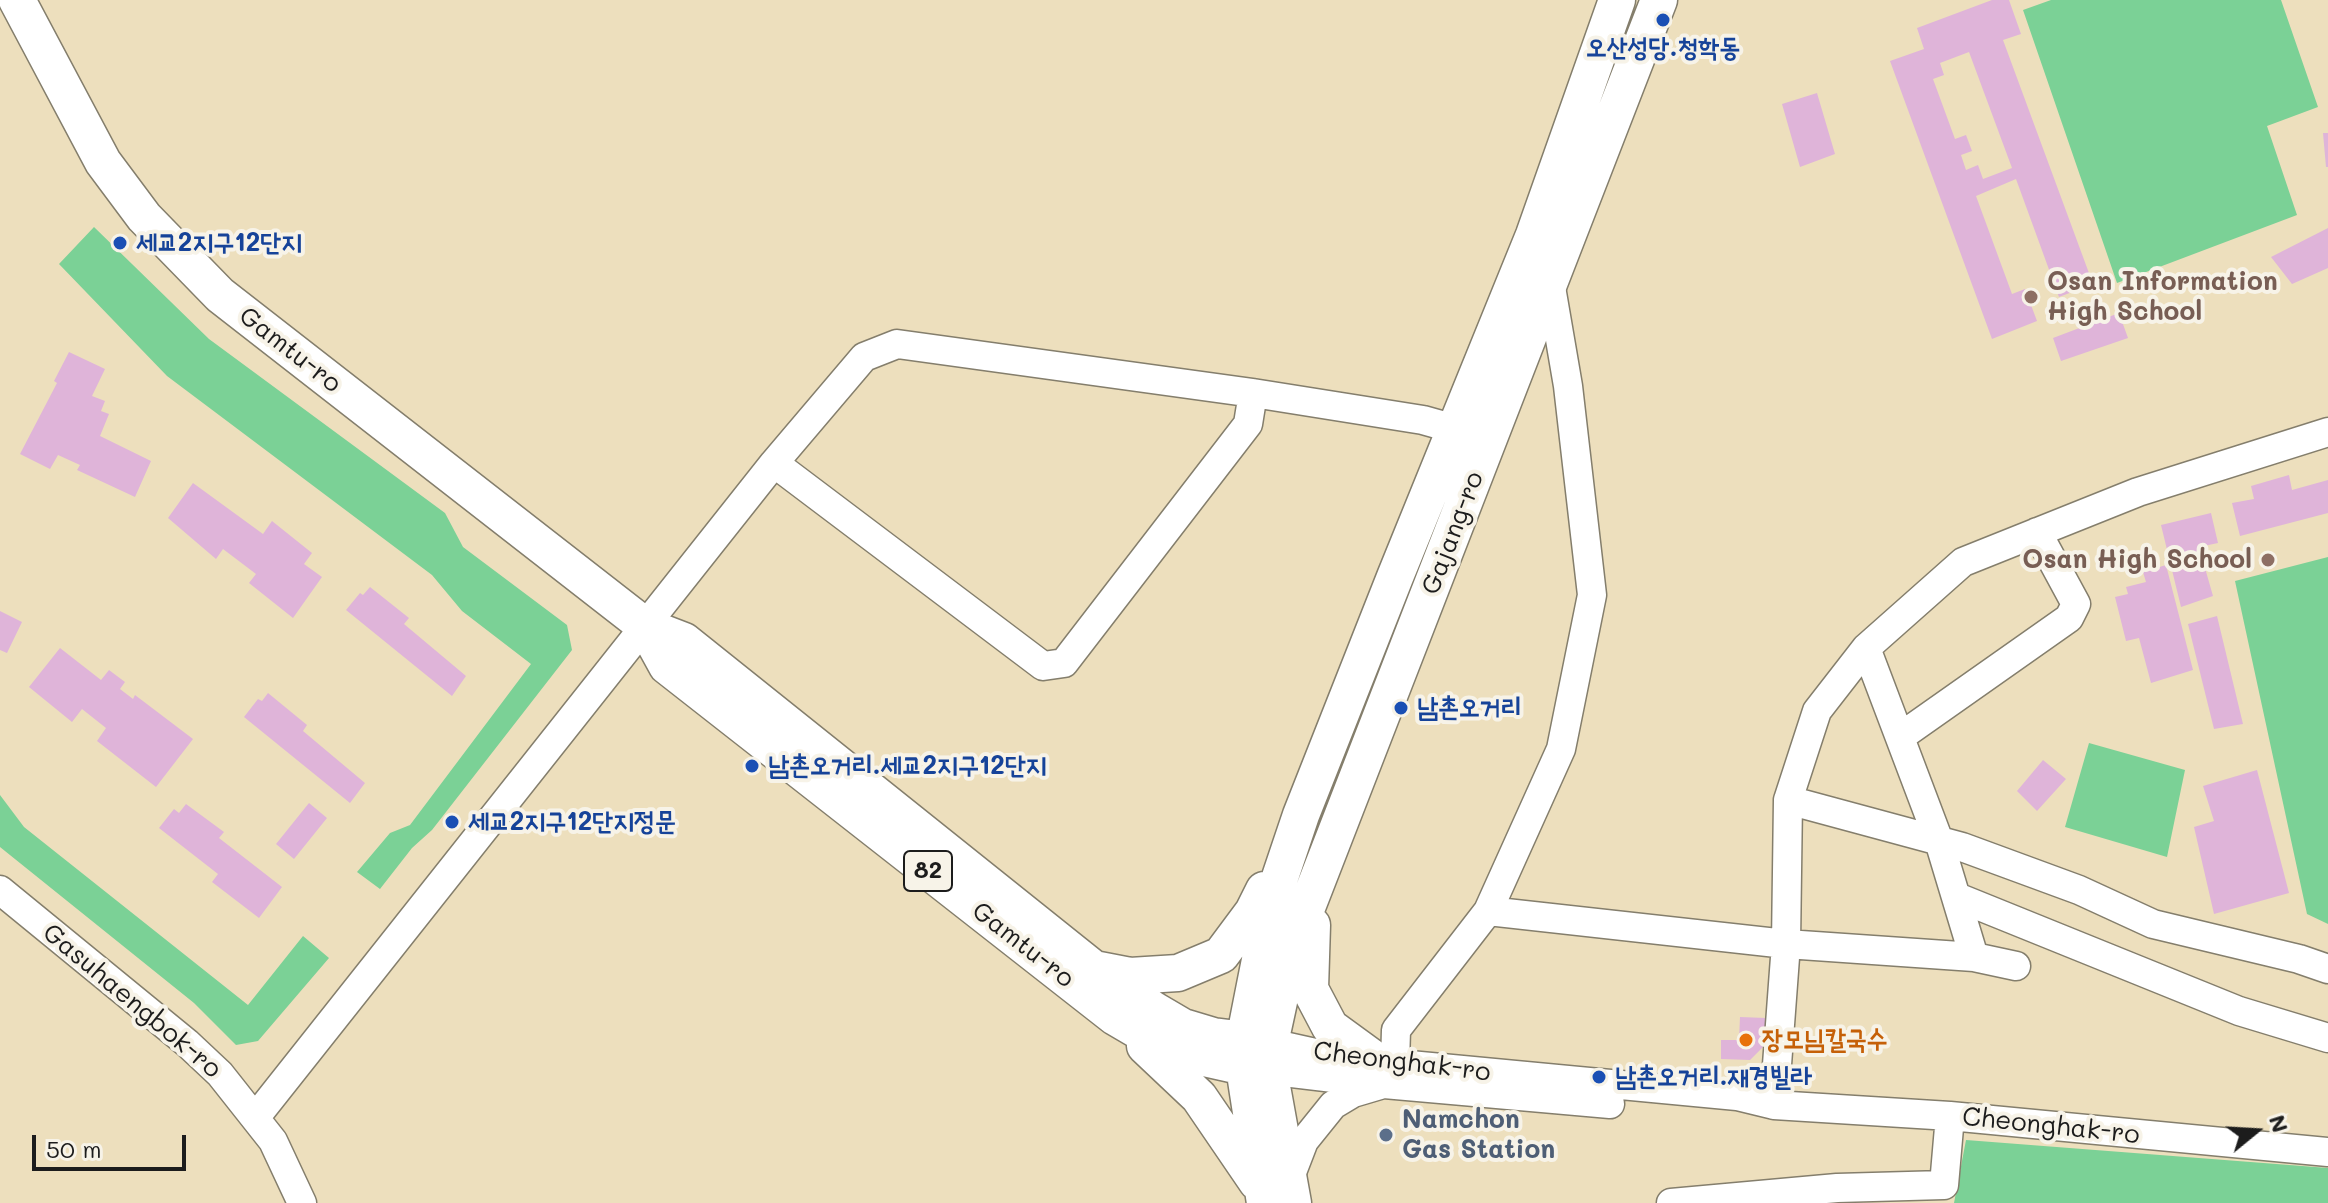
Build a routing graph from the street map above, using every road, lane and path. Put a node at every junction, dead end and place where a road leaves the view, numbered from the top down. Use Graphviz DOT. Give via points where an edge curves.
graph roads {
  1 [pos="17,0"];
  2 [pos="1617,0"];
  3 [pos="1659,0"];
  4 [pos="1550,281"];
  5 [pos="1253,393"];
  6 [pos="1455,429"];
  7 [pos="2328,432"];
  8 [pos="774,463"];
  9 [pos="2037,532"];
  10 [pos="645,626"];
  11 [pos="1866,648"];
  12 [pos="1900,737"];
  13 [pos="1788,800"];
  14 [pos="1301,815"];
  15 [pos="1939,841"];
  16 [pos="1324,860"];
  17 [pos="0,890"];
  18 [pos="1957,897"];
  19 [pos="1488,911"];
  20 [pos="1786,944"];
  21 [pos="1974,957"];
  22 [pos="2016,966"];
  23 [pos="1094,969"];
  24 [pos="2328,969"];
  25 [pos="1115,1017"];
  26 [pos="2328,1038"];
  27 [pos="1257,1055"];
  28 [pos="1386,1070"];
  29 [pos="1774,1105"];
  30 [pos="1950,1116"];
  31 [pos="255,1118"];
  32 [pos="2328,1152"];
  33 [pos="1277,1194"];
  34 [pos="302,1203"];
  35 [pos="1671,1203"];
  1 -- 10 [label="main road, Gamtu-ro" via="103,162 184,261 220,295"];
  2 -- 6 [label="main road, Gajang-ro" via="1534,235"];
  3 -- 4 [label="main road, Gajang-ro"];
  4 -- 16 [label="main road, Gajang-ro"];
  4 -- 19 [label="street" via="1592,595 1561,749"];
  5 -- 6 [label="street"];
  5 -- 8 [label="street" via="897,344 864,357"];
  5 -- 8 [label="street" via="1248,424 1064,663 1043,666"];
  6 -- 14 [label="main road, Gajang-ro"];
  7 -- 9 [label="street" via="2138,492"];
  8 -- 10 [label="street"];
  9 -- 11 [label="street" via="1963,562"];
  9 -- 12 [label="street" via="2076,604 2069,618"];
  10 -- 23 [label="main road, Gamtu-ro" via="684,641"];
  10 -- 25 [label="main road, Gamtu-ro / 82" via="667,666"];
  10 -- 31 [label="street"];
  11 -- 12 [label="street"];
  11 -- 13 [label="street" via="1817,711"];
  12 -- 15 [label="street"];
  13 -- 15 [label="street"];
  13 -- 20 [label="street"];
  14 -- 23 [label="main road" via="1253,912 1221,955 1178,973 1130,976"];
  14 -- 27 [label="main road, Gajang-ro" via="1271,904 1249,1002"];
  15 -- 18 [label="street"];
  15 -- 24 [label="street" via="2079,890 2153,924"];
  16 -- 27 [label="main road, Gajang-ro"];
  16 -- 28 [label="main road" via="1313,912 1310,989 1330,1027"];
  17 -- 31 [label="street, Gasuhaengbok-ro" via="187,1043"];
  18 -- 21 [label="street"];
  18 -- 26 [label="street" via="2239,1011"];
  19 -- 20 [label="street"];
  19 -- 28 [label="street" via="1396,1030"];
  20 -- 21 [label="street"];
  20 -- 29 [label="street"];
  21 -- 22 [label="street"];
  23 -- 27 [label="main road, Gamtu-ro" via="1183,1027"];
  25 -- 27 [label="main road, Gamtu-ro / 82" via="1173,1051 1213,1062"];
  25 -- 33 [label="main road" via="1199,1097"];
  27 -- 28 [label="street, Cheonghak-ro" via="1315,1053"];
  27 -- 33 [label="main road"];
  28 -- 29 [label="street, Cheonghak-ro" via="1731,1114"];
  28 -- 33 [label="street" via="1333,1105 1304,1141"];
  29 -- 30 [label="street, Cheonghak-ro"];
  30 -- 32 [label="street, Cheonghak-ro"];
  30 -- 35 [label="street" via="1944,1185 1837,1188"];
  31 -- 34 [label="street, Gasuhaengbok-ro" via="273,1141"];
}
